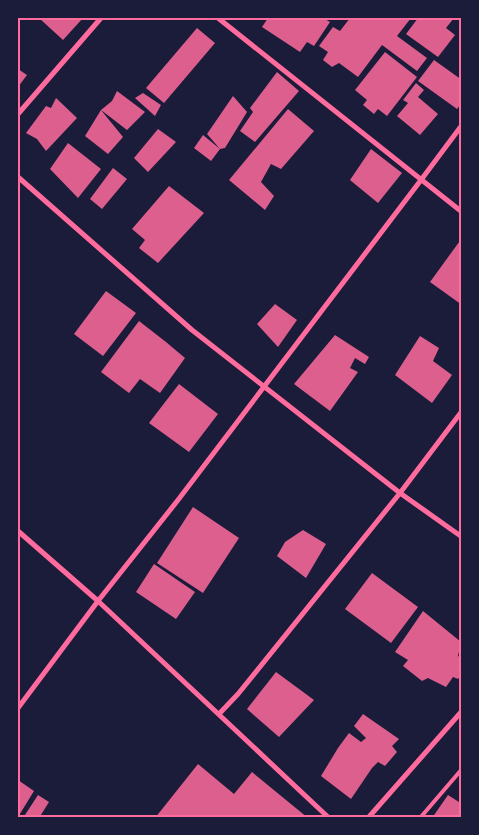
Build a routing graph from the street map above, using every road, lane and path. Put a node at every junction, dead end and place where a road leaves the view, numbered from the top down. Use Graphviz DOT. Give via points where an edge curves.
graph roads {
  1 [pos="101,18"];
  2 [pos="218,18"];
  3 [pos="18,114"];
  4 [pos="462,125"];
  5 [pos="18,177"];
  6 [pos="421,180"];
  7 [pos="462,212"];
  8 [pos="265,387"];
  9 [pos="462,411"];
  10 [pos="400,493"];
  11 [pos="18,531"];
  12 [pos="462,537"];
  13 [pos="98,601"];
  14 [pos="18,708"];
  15 [pos="462,711"];
  16 [pos="219,714"];
  17 [pos="462,769"];
  18 [pos="329,818"];
  19 [pos="368,818"];
  20 [pos="420,818"];
  1 -- 3 [label="street"];
  2 -- 6 [label="street"];
  4 -- 6 [label="street"];
  5 -- 8 [label="street" via="192,330"];
  6 -- 7 [label="street"];
  6 -- 8 [label="street"];
  8 -- 10 [label="street"];
  8 -- 13 [label="street"];
  9 -- 10 [label="street"];
  10 -- 12 [label="street"];
  10 -- 16 [label="street"];
  11 -- 13 [label="street"];
  13 -- 14 [label="street"];
  13 -- 16 [label="street"];
  15 -- 19 [label="street"];
  16 -- 18 [label="street"];
  17 -- 20 [label="lane"];
}
